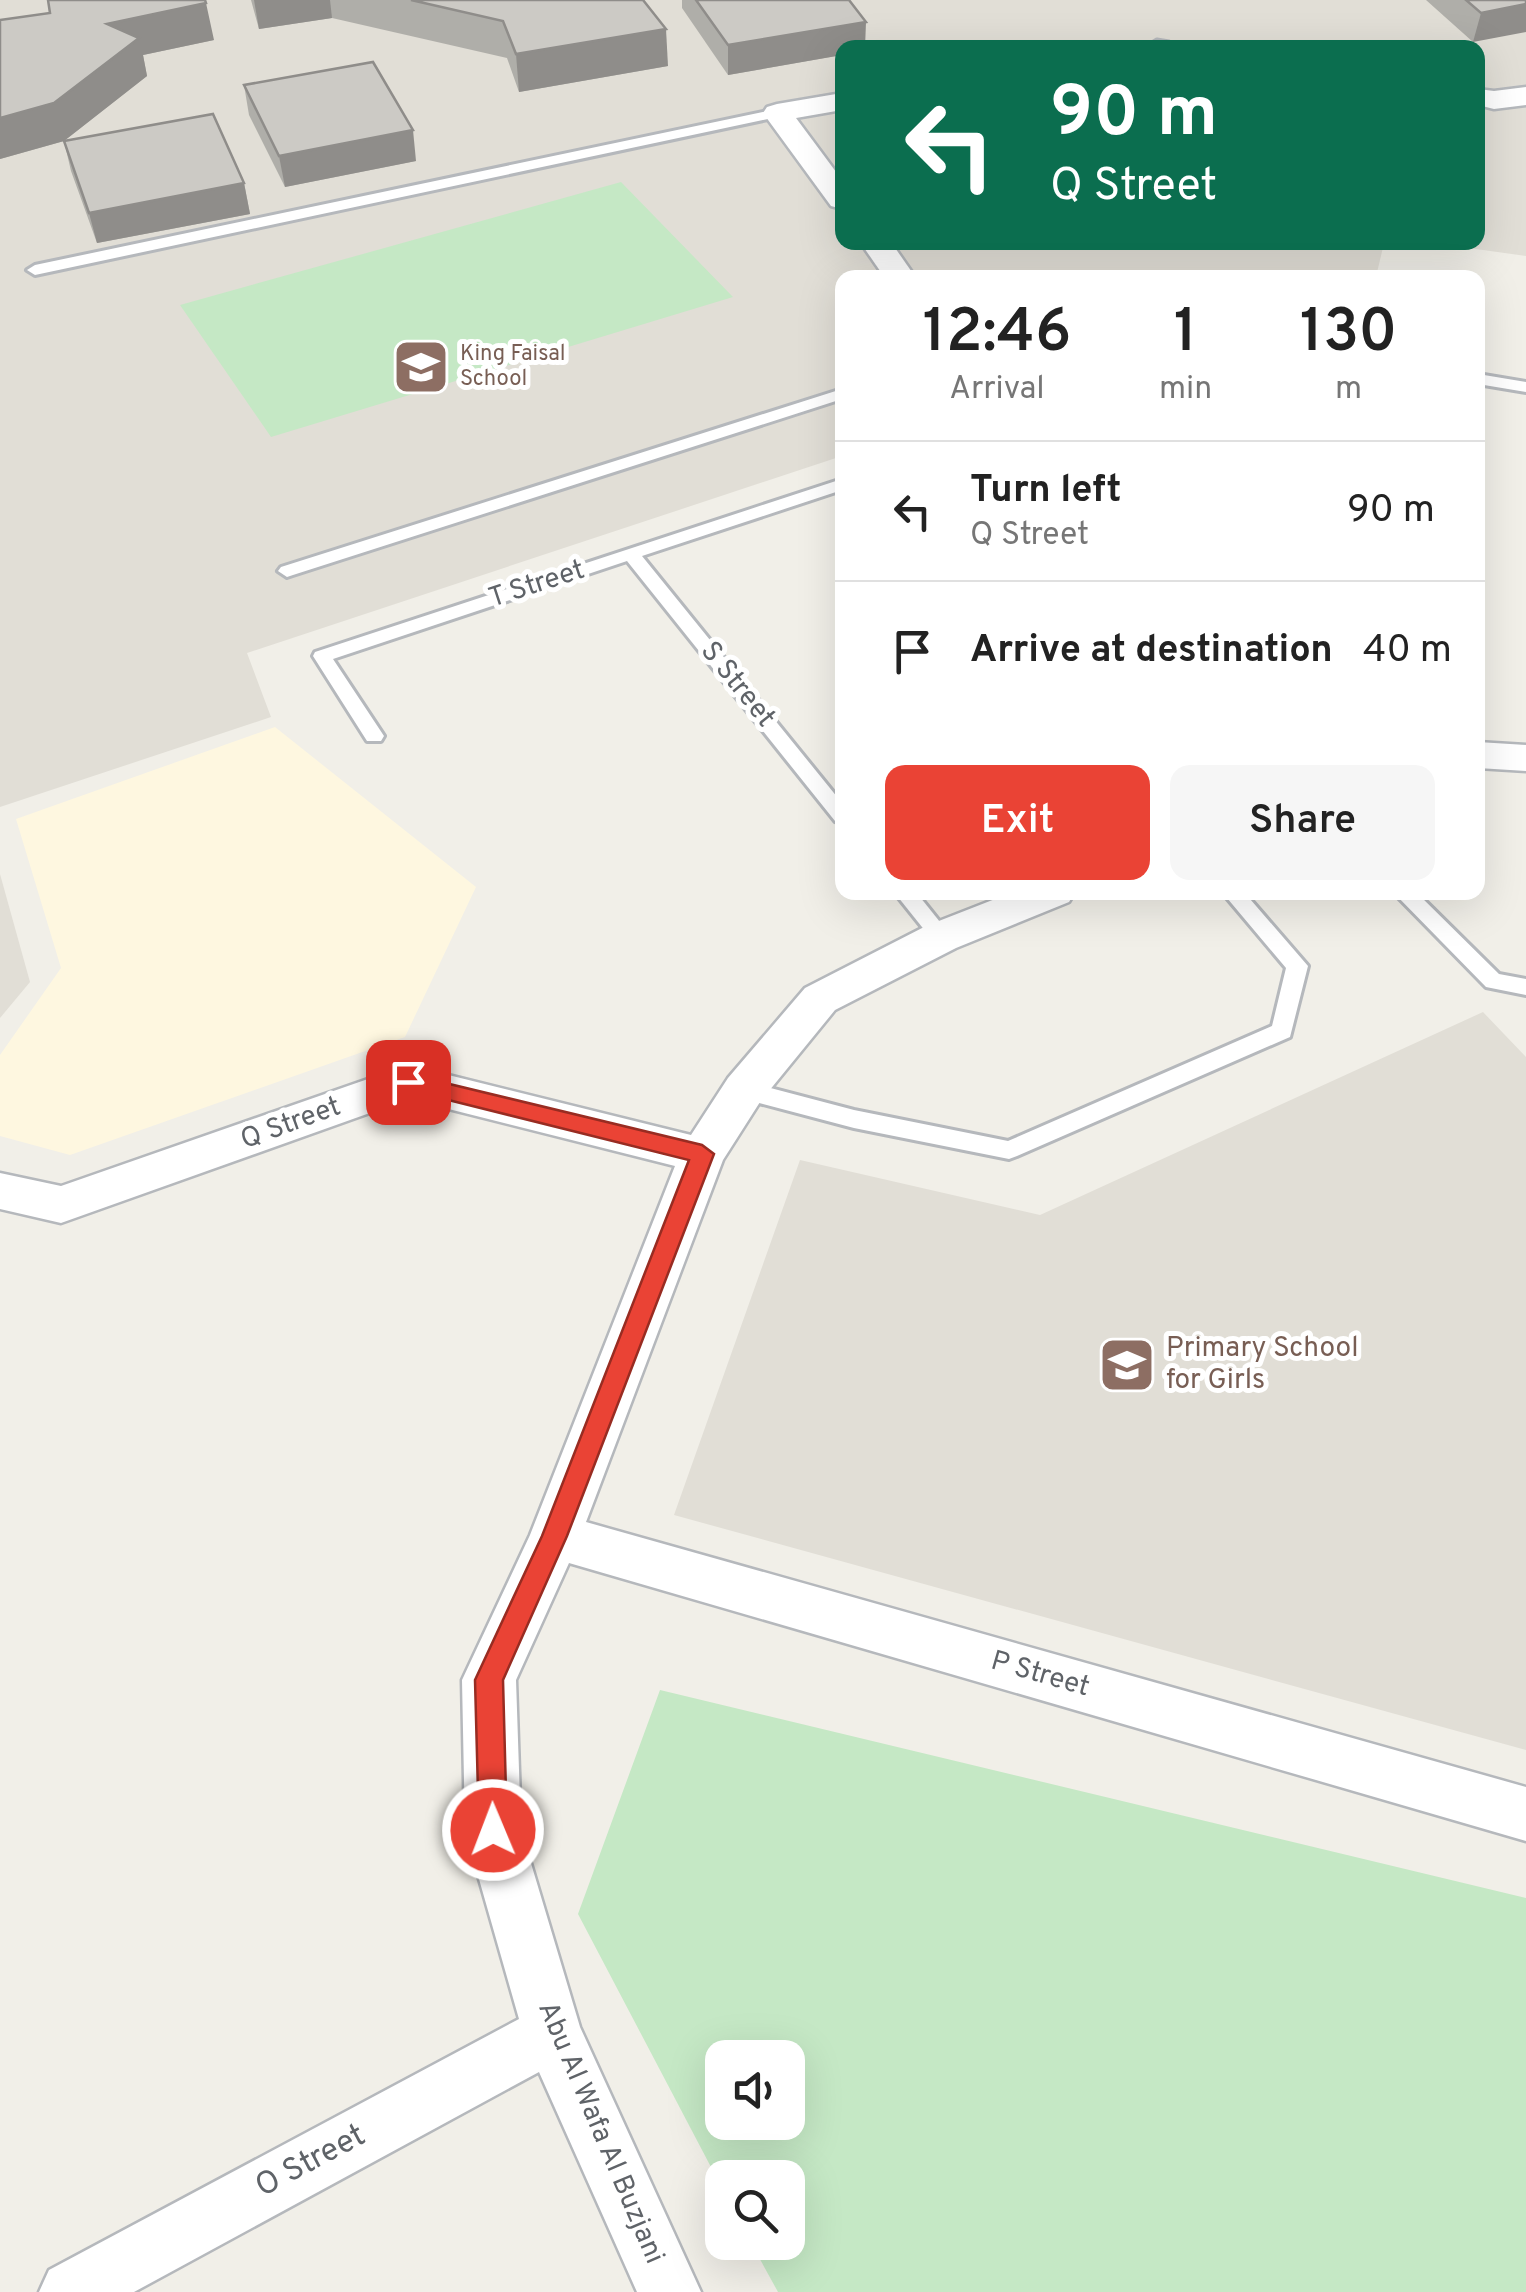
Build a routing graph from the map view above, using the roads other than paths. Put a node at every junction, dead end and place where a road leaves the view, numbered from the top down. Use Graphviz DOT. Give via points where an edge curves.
graph roads {
  1 [pos="1526,96"];
  2 [pos="1485,98"];
  3 [pos="835,103"];
  4 [pos="777,113"];
  5 [pos="835,191"];
  6 [pos="35,270"];
  7 [pos="1485,380"];
  8 [pos="1526,387"];
  9 [pos="835,396"];
  10 [pos="835,486"];
  11 [pos="631,554"];
  12 [pos="287,571"];
  13 [pos="374,736"];
  14 [pos="1485,755"];
  15 [pos="1526,758"];
  16 [pos="835,807"];
  17 [pos="910,900"];
  18 [pos="1035,900"];
  19 [pos="1239,900"];
  20 [pos="1411,900"];
  21 [pos="940,937"];
  22 [pos="1526,987"];
  23 [pos="744,1090"];
  24 [pos="702,1154"];
  25 [pos="0,1191"];
  26 [pos="554,1536"];
  27 [pos="1526,1814"];
  28 [pos="552,2033"];
  29 [pos="71,2292"];
  30 [pos="669,2292"];
  1 -- 2 [label="street"];
  3 -- 4 [label="street"];
  4 -- 5 [label="street"];
  4 -- 6 [label="lane"];
  7 -- 8 [label="lane"];
  9 -- 12 [label="lane"];
  10 -- 11 [label="lane, T Street"];
  11 -- 13 [label="lane, T Street" via="322,656"];
  11 -- 16 [label="lane, S Street"];
  14 -- 15 [label="street"];
  17 -- 21 [label="lane"];
  18 -- 21 [label="street, Abu Al Wafa Al Buzjani"];
  19 -- 23 [label="lane" via="1298,966 1282,1032 1009,1150"];
  20 -- 22 [label="lane" via="1493,981"];
  21 -- 23 [label="street, Abu Al Wafa Al Buzjani" via="820,998"];
  23 -- 24 [label="street, Abu Al Wafa Al Buzjani"];
  24 -- 25 [label="street, Q Street" via="408,1082 61,1206"];
  24 -- 26 [label="street, Abu Al Wafa Al Buzjani"];
  26 -- 27 [label="street, P Street"];
  26 -- 28 [label="street, Abu Al Wafa Al Buzjani" via="489,1680 493,1830"];
  28 -- 29 [label="street, O Street"];
  28 -- 30 [label="street, Abu Al Wafa Al Buzjani"];
}
